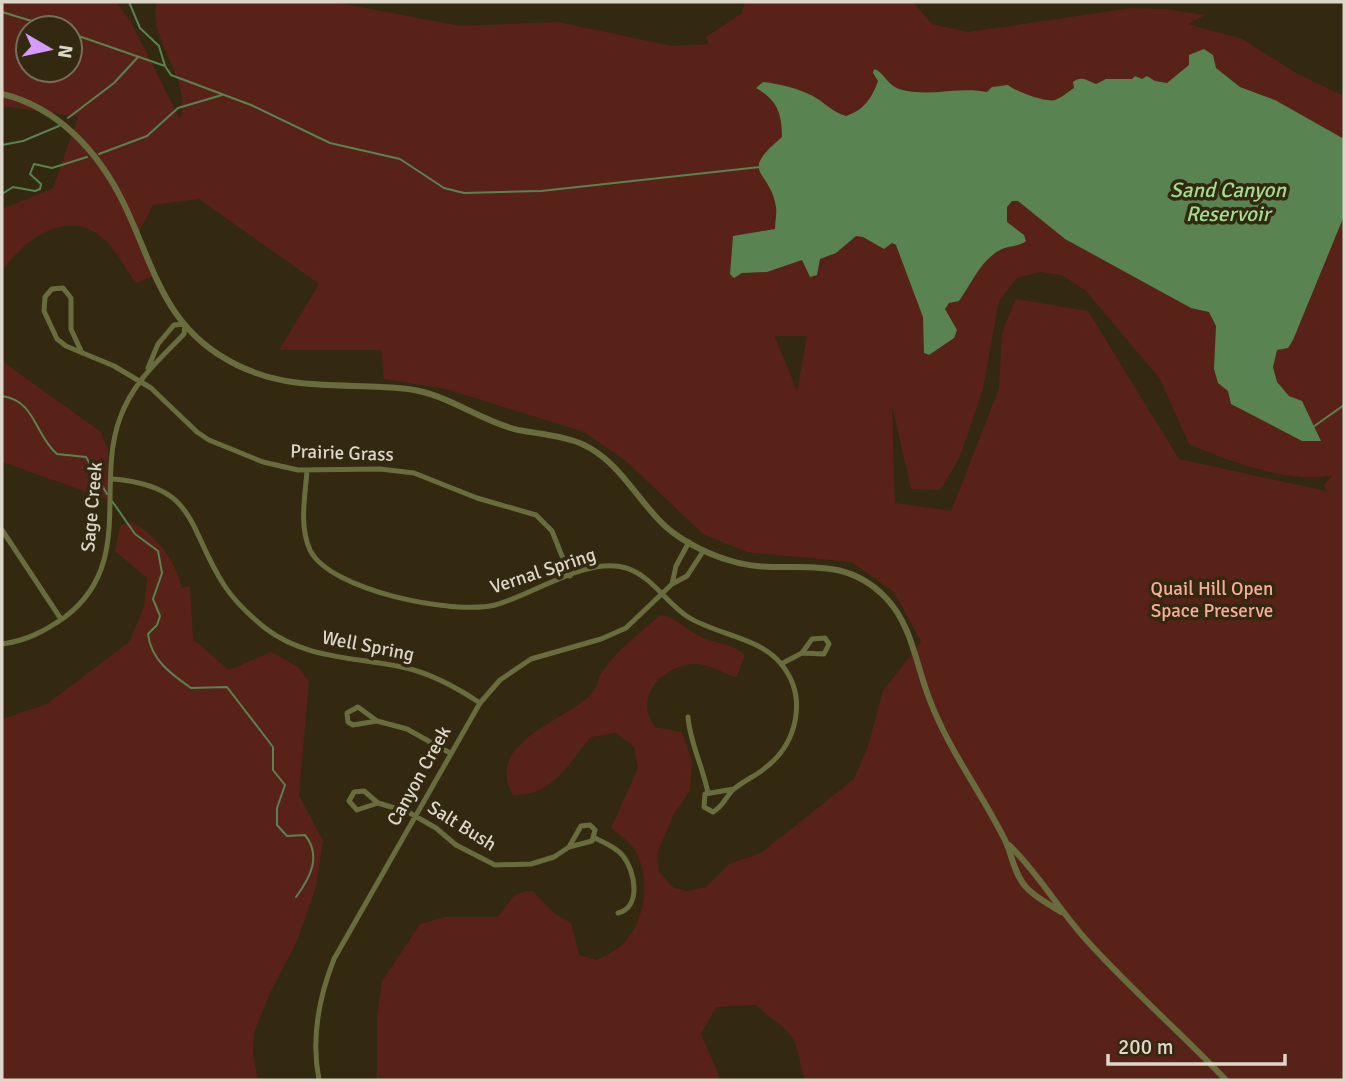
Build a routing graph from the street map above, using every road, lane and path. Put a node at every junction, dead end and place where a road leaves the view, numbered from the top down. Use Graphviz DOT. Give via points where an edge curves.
graph roads {
  1 [pos="2,94"];
  2 [pos="185,324"];
  3 [pos="158,344"];
  4 [pos="168,351"];
  5 [pos="82,353"];
  6 [pos="148,368"];
  7 [pos="138,380"];
  8 [pos="307,471"];
  9 [pos="113,480"];
  10 [pos="2,530"];
  11 [pos="690,542"];
  12 [pos="704,550"];
  13 [pos="676,567"];
  14 [pos="688,575"];
  15 [pos="570,576"];
  16 [pos="671,584"];
  17 [pos="662,594"];
  18 [pos="61,619"];
  19 [pos="2,644"];
  20 [pos="802,653"];
  21 [pos="781,664"];
  22 [pos="480,703"];
  23 [pos="688,717"];
  24 [pos="377,721"];
  25 [pos="450,753"];
  26 [pos="734,789"];
  27 [pos="708,793"];
  28 [pos="379,803"];
  29 [pos="415,816"];
  30 [pos="595,838"];
  31 [pos="1005,841"];
  32 [pos="569,847"];
  33 [pos="1061,912"];
  34 [pos="618,913"];
  35 [pos="319,1080"];
  36 [pos="1226,1080"];
  1 -- 2 [label="street" via="37,105 76,136 122,200 152,274"];
  2 -- 3 [label="street" via="174,325"];
  2 -- 4 [label="street, Sage Creek" via="184,334"];
  2 -- 11 [label="street" via="214,351 266,377 302,386 409,389 517,429 584,445 609,461 661,523"];
  3 -- 4 [label="street"];
  3 -- 6 [label="street, Sage Creek"];
  4 -- 6 [label="street, Sage Creek"];
  5 -- 5 [label="street, Prairie Grass" via="66,346 50,330 44,303 52,289 63,288 71,298 71,329"];
  5 -- 7 [label="street, Prairie Grass"];
  6 -- 7 [label="street, Sage Creek"];
  7 -- 8 [label="street, Prairie Grass" via="209,440 263,462"];
  7 -- 9 [label="street, Sage Creek" via="119,419"];
  8 -- 15 [label="street, Prairie Grass" via="397,470 536,515 552,531"];
  8 -- 15 [label="street, Vernal Spring" via="305,535 311,551 330,573 349,583 449,608 474,609"];
  9 -- 18 [label="street, Sage Creek" via="102,567 86,594"];
  9 -- 22 [label="street, Well Spring" via="145,484 175,499 196,525 228,590 244,610 277,636 321,654 425,674"];
  10 -- 18 [label="street"];
  11 -- 12 [label="street"];
  11 -- 13 [label="street, Canyon Creek"];
  12 -- 14 [label="street, Canyon Creek"];
  12 -- 31 [label="street" via="744,564 839,570 886,598 906,628 939,723"];
  13 -- 14 [label="street"];
  13 -- 16 [label="street, Canyon Creek"];
  14 -- 16 [label="street, Canyon Creek"];
  15 -- 17 [label="street, Vernal Spring" via="615,566 635,572"];
  16 -- 17 [label="street, Canyon Creek"];
  17 -- 21 [label="street, Vernal Spring" via="698,623 753,643"];
  17 -- 22 [label="street, Canyon Creek" via="617,633 531,659 500,680"];
  18 -- 19 [label="street, Sage Creek" via="37,634"];
  20 -- 20 [label="street" via="819,636 829,644 824,654"];
  20 -- 21 [label="street"];
  21 -- 26 [label="street" via="794,691 794,729 774,761"];
  22 -- 25 [label="street, Canyon Creek"];
  23 -- 27 [label="street"];
  24 -- 24 [label="street" via="358,707 347,713 353,725"];
  24 -- 25 [label="street" via="407,729"];
  25 -- 29 [label="street, Canyon Creek"];
  26 -- 27 [label="street"];
  26 -- 27 [label="street" via="713,812 702,804"];
  28 -- 28 [label="street, Salt Bush" via="358,790 349,801 357,810"];
  28 -- 29 [label="street, Salt Bush"];
  29 -- 32 [label="street, Salt Bush" via="495,865 531,864"];
  29 -- 35 [label="street, Canyon Creek" via="325,981 316,1034"];
  30 -- 32 [label="street, Salt Bush"];
  30 -- 32 [label="street, Salt Bush" via="593,827 581,826"];
  30 -- 34 [label="street" via="622,854 629,865 634,899"];
  31 -- 33 [label="street" via="1031,866"];
  31 -- 33 [label="street" via="1027,889"];
  33 -- 36 [label="street"];
}
